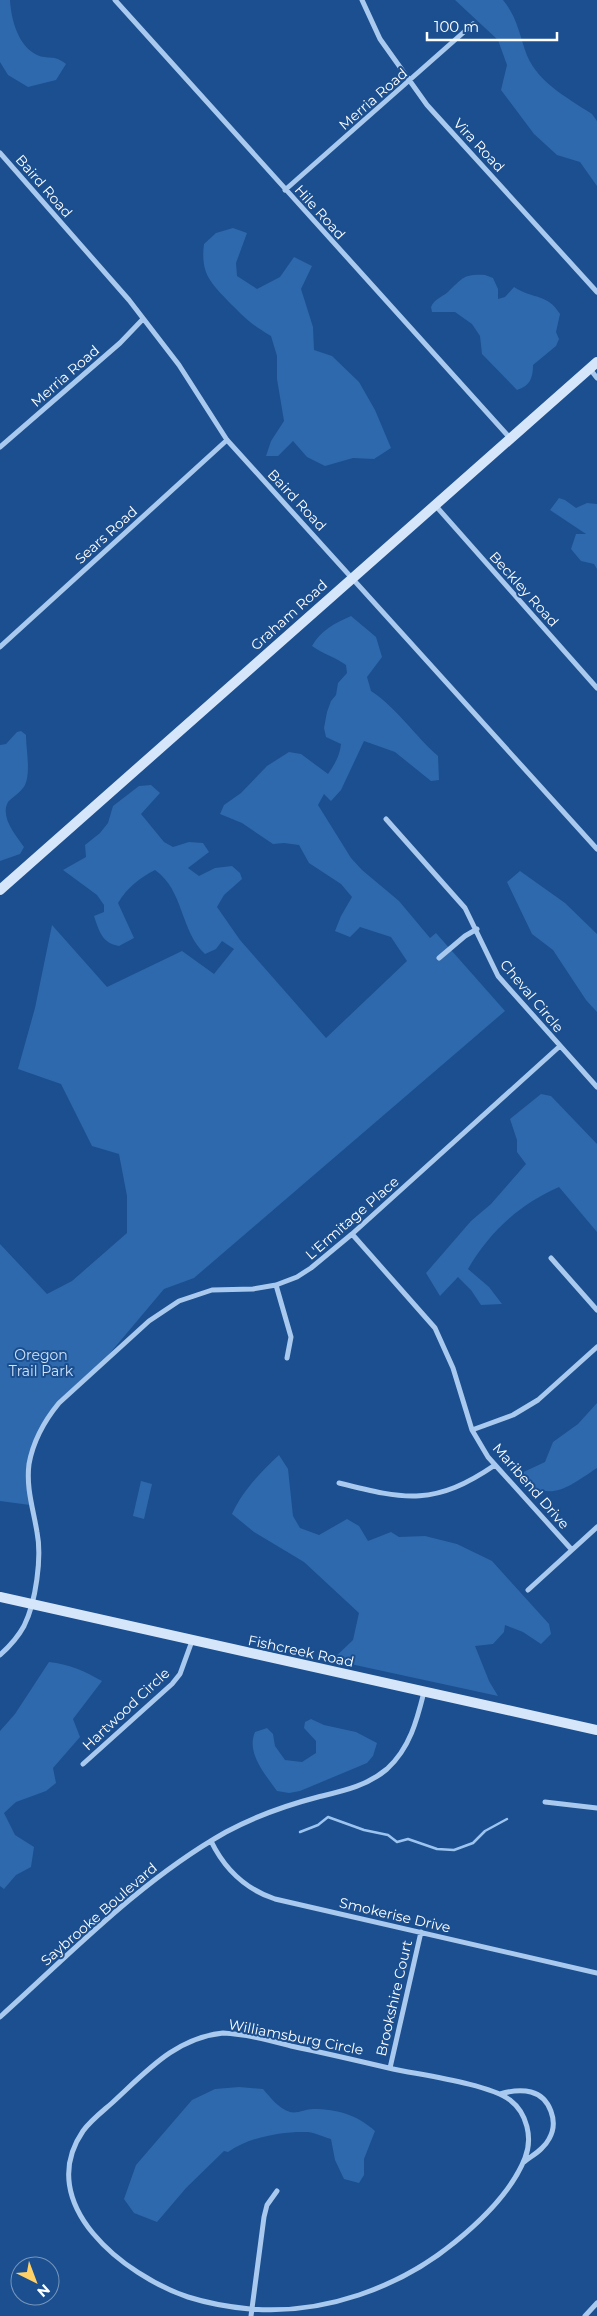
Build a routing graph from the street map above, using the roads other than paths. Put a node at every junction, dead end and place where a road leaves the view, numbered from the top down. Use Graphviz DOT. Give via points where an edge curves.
graph roads {
  1 [pos="115,0"];
  2 [pos="362,0"];
  3 [pos="474,24"];
  4 [pos="410,82"];
  5 [pos="0,153"];
  6 [pos="286,190"];
  7 [pos="597,292"];
  8 [pos="143,320"];
  9 [pos="593,365"];
  10 [pos="597,378"];
  11 [pos="510,438"];
  12 [pos="227,440"];
  13 [pos="0,447"];
  14 [pos="434,505"];
  15 [pos="353,577"];
  16 [pos="0,647"];
  17 [pos="597,688"];
  18 [pos="386,819"];
  19 [pos="597,849"];
  20 [pos="0,890"];
  21 [pos="477,929"];
  22 [pos="439,958"];
  23 [pos="560,1046"];
  24 [pos="597,1087"];
  25 [pos="352,1234"];
  26 [pos="550,1258"];
  27 [pos="276,1285"];
  28 [pos="597,1310"];
  29 [pos="597,1346"];
  30 [pos="287,1358"];
  31 [pos="472,1430"];
  32 [pos="495,1465"];
  33 [pos="339,1483"];
  34 [pos="597,1527"];
  35 [pos="572,1550"];
  36 [pos="528,1590"];
  37 [pos="0,1597"];
  38 [pos="31,1603"];
  39 [pos="192,1641"];
  40 [pos="0,1655"];
  41 [pos="424,1692"];
  42 [pos="597,1730"];
  43 [pos="83,1764"];
  44 [pos="544,1802"];
  45 [pos="597,1808"];
  46 [pos="211,1842"];
  47 [pos="421,1932"];
  48 [pos="597,1973"];
  49 [pos="0,2017"];
  50 [pos="390,2068"];
  51 [pos="500,2094"];
  52 [pos="523,2163"];
  53 [pos="277,2191"];
  54 [pos="597,2303"];
  55 [pos="252,2309"];
  56 [pos="251,2316"];
  57 [pos="585,2316"];
  1 -- 6 [label="street, Hile Road"];
  2 -- 4 [label="street, Vira Road" via="380,39"];
  3 -- 4 [label="street, Merria Road"];
  4 -- 6 [label="street, Merria Road"];
  4 -- 7 [label="street, Vira Road" via="427,105"];
  5 -- 8 [label="street, Baird Road"];
  6 -- 11 [label="street, Hile Road"];
  8 -- 12 [label="street, Baird Road" via="179,365"];
  8 -- 13 [label="street, Merria Road"];
  9 -- 10 [label="street"];
  9 -- 11 [label="main road, Graham Road"];
  11 -- 14 [label="main road, Graham Road"];
  12 -- 15 [label="street, Baird Road"];
  12 -- 16 [label="street, Sears Road"];
  14 -- 15 [label="main road, Graham Road"];
  14 -- 17 [label="street, Beckley Road"];
  15 -- 19 [label="street, Baird Road"];
  15 -- 20 [label="main road, Graham Road"];
  18 -- 21 [label="street, Cheval Circle" via="465,908"];
  21 -- 22 [label="street"];
  21 -- 23 [label="street, Cheval Circle" via="498,976"];
  23 -- 24 [label="street, Cheval Circle"];
  23 -- 25 [label="street, L'Ermitage Place"];
  25 -- 27 [label="street, L'Ermitage Place" via="311,1268"];
  25 -- 31 [label="street, Maribend Drive" via="435,1328 453,1368"];
  26 -- 28 [label="street"];
  27 -- 30 [label="street" via="291,1338"];
  27 -- 38 [label="street, L'Ermitage Place" via="212,1290 178,1301 149,1322 48,1416 29,1464 28,1492 38,1547"];
  29 -- 31 [label="street" via="538,1400"];
  31 -- 32 [label="street, Maribend Drive"];
  32 -- 33 [label="street" via="458,1488 420,1496 392,1496"];
  32 -- 35 [label="street, Maribend Drive"];
  34 -- 35 [label="street"];
  35 -- 36 [label="street"];
  37 -- 38 [label="main road, Fishcreek Road"];
  38 -- 39 [label="main road, Fishcreek Road"];
  38 -- 40 [label="street, L'Ermitage Place" via="17,1638"];
  39 -- 41 [label="main road, Fishcreek Road"];
  39 -- 43 [label="street, Hartwood Circle" via="180,1674 172,1684"];
  41 -- 42 [label="main road, Fishcreek Road"];
  41 -- 46 [label="street, Saybrooke Boulevard" via="408,1743 396,1760 374,1778 341,1792 278,1809"];
  44 -- 45 [label="street"];
  46 -- 47 [label="street, Smokerise Drive" via="236,1876 264,1895"];
  46 -- 49 [label="street, Saybrooke Boulevard" via="138,1893"];
  47 -- 48 [label="street, Smokerise Drive"];
  47 -- 50 [label="street, Brookshire Court"];
  50 -- 51 [label="street, Williamsburg Circle"];
  50 -- 55 [label="street, Williamsburg Circle" via="236,2034 209,2035 186,2042 168,2053 84,2131 70,2162 69,2180 75,2207 87,2227 112,2253 156,2283 206,2302"];
  51 -- 52 [label="street, Williamsburg Circle" via="515,2105 526,2122 529,2143"];
  51 -- 52 [label="street" via="513,2090 534,2092 551,2109 553,2132"];
  52 -- 55 [label="street, Williamsburg Circle" via="480,2220 437,2256 407,2274 357,2296 334,2302"];
  53 -- 55 [label="street" via="267,2205 264,2217"];
  54 -- 57 [label="street"];
  55 -- 56 [label="street"];
}
